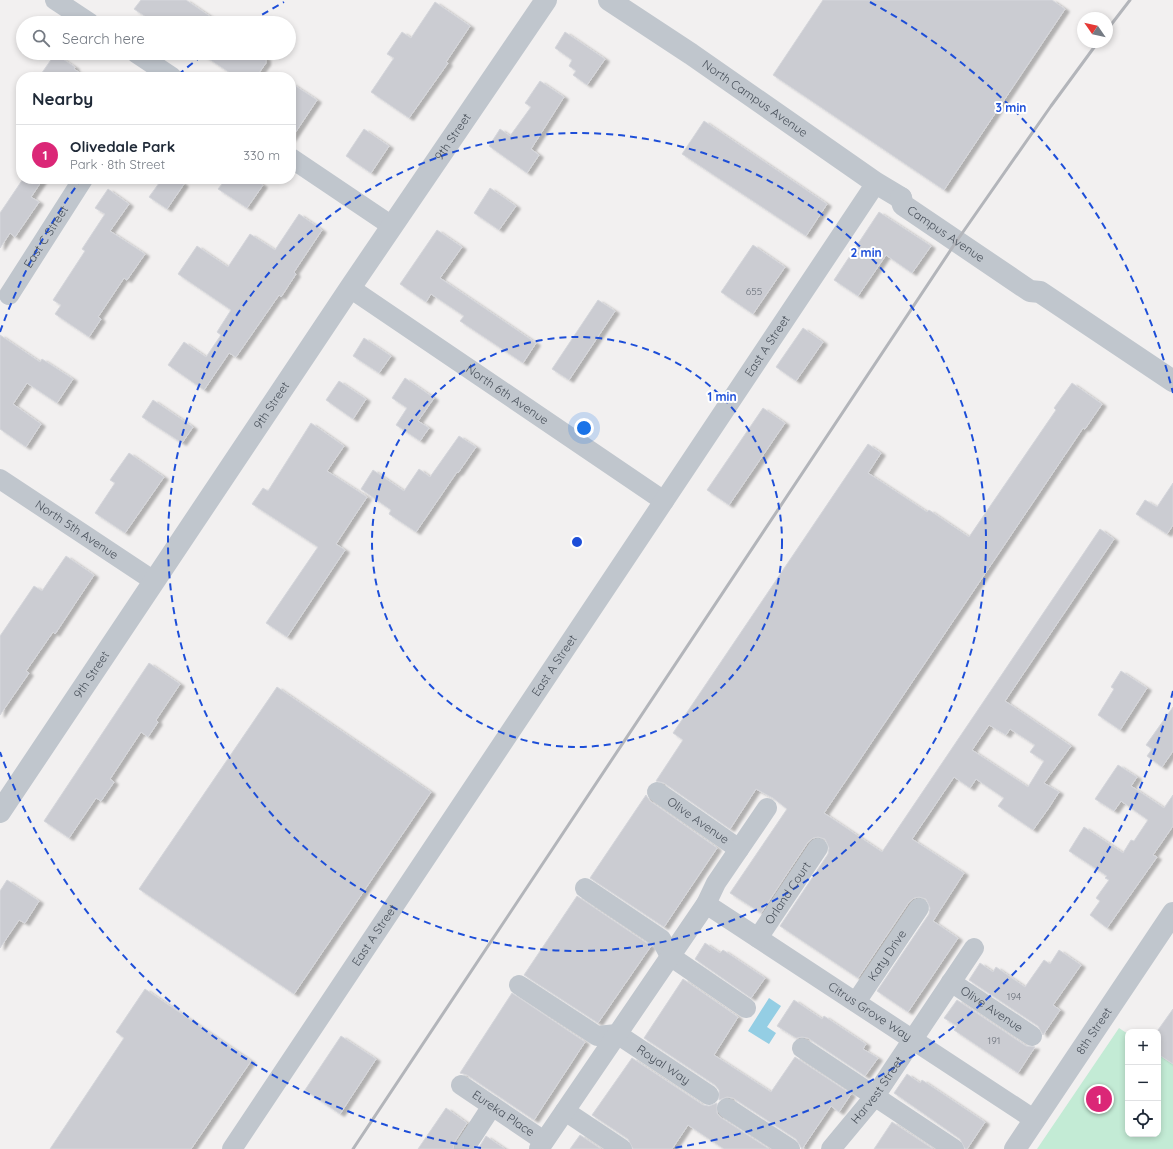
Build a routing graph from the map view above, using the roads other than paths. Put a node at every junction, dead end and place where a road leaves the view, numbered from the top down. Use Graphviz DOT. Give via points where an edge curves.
graph roads {
  1 [pos="55,0"];
  2 [pos="546,0"];
  3 [pos="609,0"];
  4 [pos="79,16"];
  5 [pos="144,60"];
  6 [pos="158,72"];
  7 [pos="296,161"];
  8 [pos="876,183"];
  9 [pos="80,184"];
  10 [pos="901,198"];
  11 [pos="392,226"];
  12 [pos="350,288"];
  13 [pos="10,295"];
  14 [pos="1173,381"];
  15 [pos="0,479"];
  16 [pos="664,501"];
  17 [pos="154,581"];
  18 [pos="657,792"];
  19 [pos="767,808"];
  20 [pos="0,812"];
  21 [pos="818,848"];
  22 [pos="739,849"];
  23 [pos="585,888"];
  24 [pos="706,904"];
  25 [pos="918,908"];
  26 [pos="1173,913"];
  27 [pos="758,938"];
  28 [pos="974,948"];
  29 [pos="670,956"];
  30 [pos="951,982"];
  31 [pos="519,985"];
  32 [pos="856,1002"];
  33 [pos="746,1008"];
  34 [pos="617,1034"];
  35 [pos="1032,1036"];
  36 [pos="913,1039"];
  37 [pos="802,1048"];
  38 [pos="461,1086"];
  39 [pos="709,1095"];
  40 [pos="875,1096"];
  41 [pos="492,1106"];
  42 [pos="727,1108"];
  43 [pos="565,1111"];
  44 [pos="1035,1120"];
  45 [pos="541,1145"];
  46 [pos="232,1149"];
  47 [pos="464,1149"];
  48 [pos="622,1149"];
  49 [pos="790,1149"];
  50 [pos="831,1149"];
  51 [pos="954,1149"];
  52 [pos="1015,1149"];
  1 -- 4 [label="street"];
  2 -- 11 [label="street, 9th Street"];
  3 -- 8 [label="street, North Campus Avenue"];
  5 -- 6 [label="street"];
  7 -- 11 [label="street"];
  8 -- 10 [label="street, North Campus Avenue"];
  8 -- 16 [label="street, East A Street"];
  9 -- 13 [label="street, East C Street"];
  10 -- 14 [label="street, Campus Avenue" via="903,205 956,242 1030,291 1040,292"];
  11 -- 12 [label="street, 9th Street"];
  12 -- 16 [label="street, North 6th Avenue"];
  12 -- 17 [label="street, 9th Street"];
  15 -- 17 [label="street, North 5th Avenue"];
  16 -- 46 [label="street, East A Street"];
  17 -- 20 [label="street, 9th Street"];
  18 -- 22 [label="street, Olive Avenue"];
  19 -- 22 [label="street"];
  21 -- 27 [label="street, Orland Court"];
  22 -- 24 [label="street" via="716,883"];
  23 -- 29 [label="street" via="661,939"];
  24 -- 27 [label="street, Citrus Grove Way"];
  24 -- 29 [label="street"];
  25 -- 32 [label="street, Katy Drive"];
  26 -- 44 [label="street, 8th Street"];
  27 -- 32 [label="street, Citrus Grove Way"];
  28 -- 30 [label="street, Harvest Street"];
  29 -- 33 [label="street"];
  29 -- 34 [label="street"];
  30 -- 35 [label="street, Olive Avenue"];
  30 -- 36 [label="street, Harvest Street"];
  31 -- 34 [label="street" via="597,1036"];
  32 -- 36 [label="street, Citrus Grove Way"];
  34 -- 39 [label="street, Royal Way"];
  34 -- 43 [label="street"];
  36 -- 40 [label="street, Harvest Street"];
  36 -- 44 [label="street, Citrus Grove Way"];
  37 -- 40 [label="street"];
  38 -- 41 [label="street, Eureka Place"];
  40 -- 50 [label="street, Harvest Street"];
  40 -- 51 [label="street"];
  41 -- 45 [label="street, Eureka Place"];
  41 -- 47 [label="street"];
  42 -- 49 [label="street"];
  43 -- 45 [label="street"];
  43 -- 48 [label="street"];
  44 -- 52 [label="street, 8th Street"];
}
